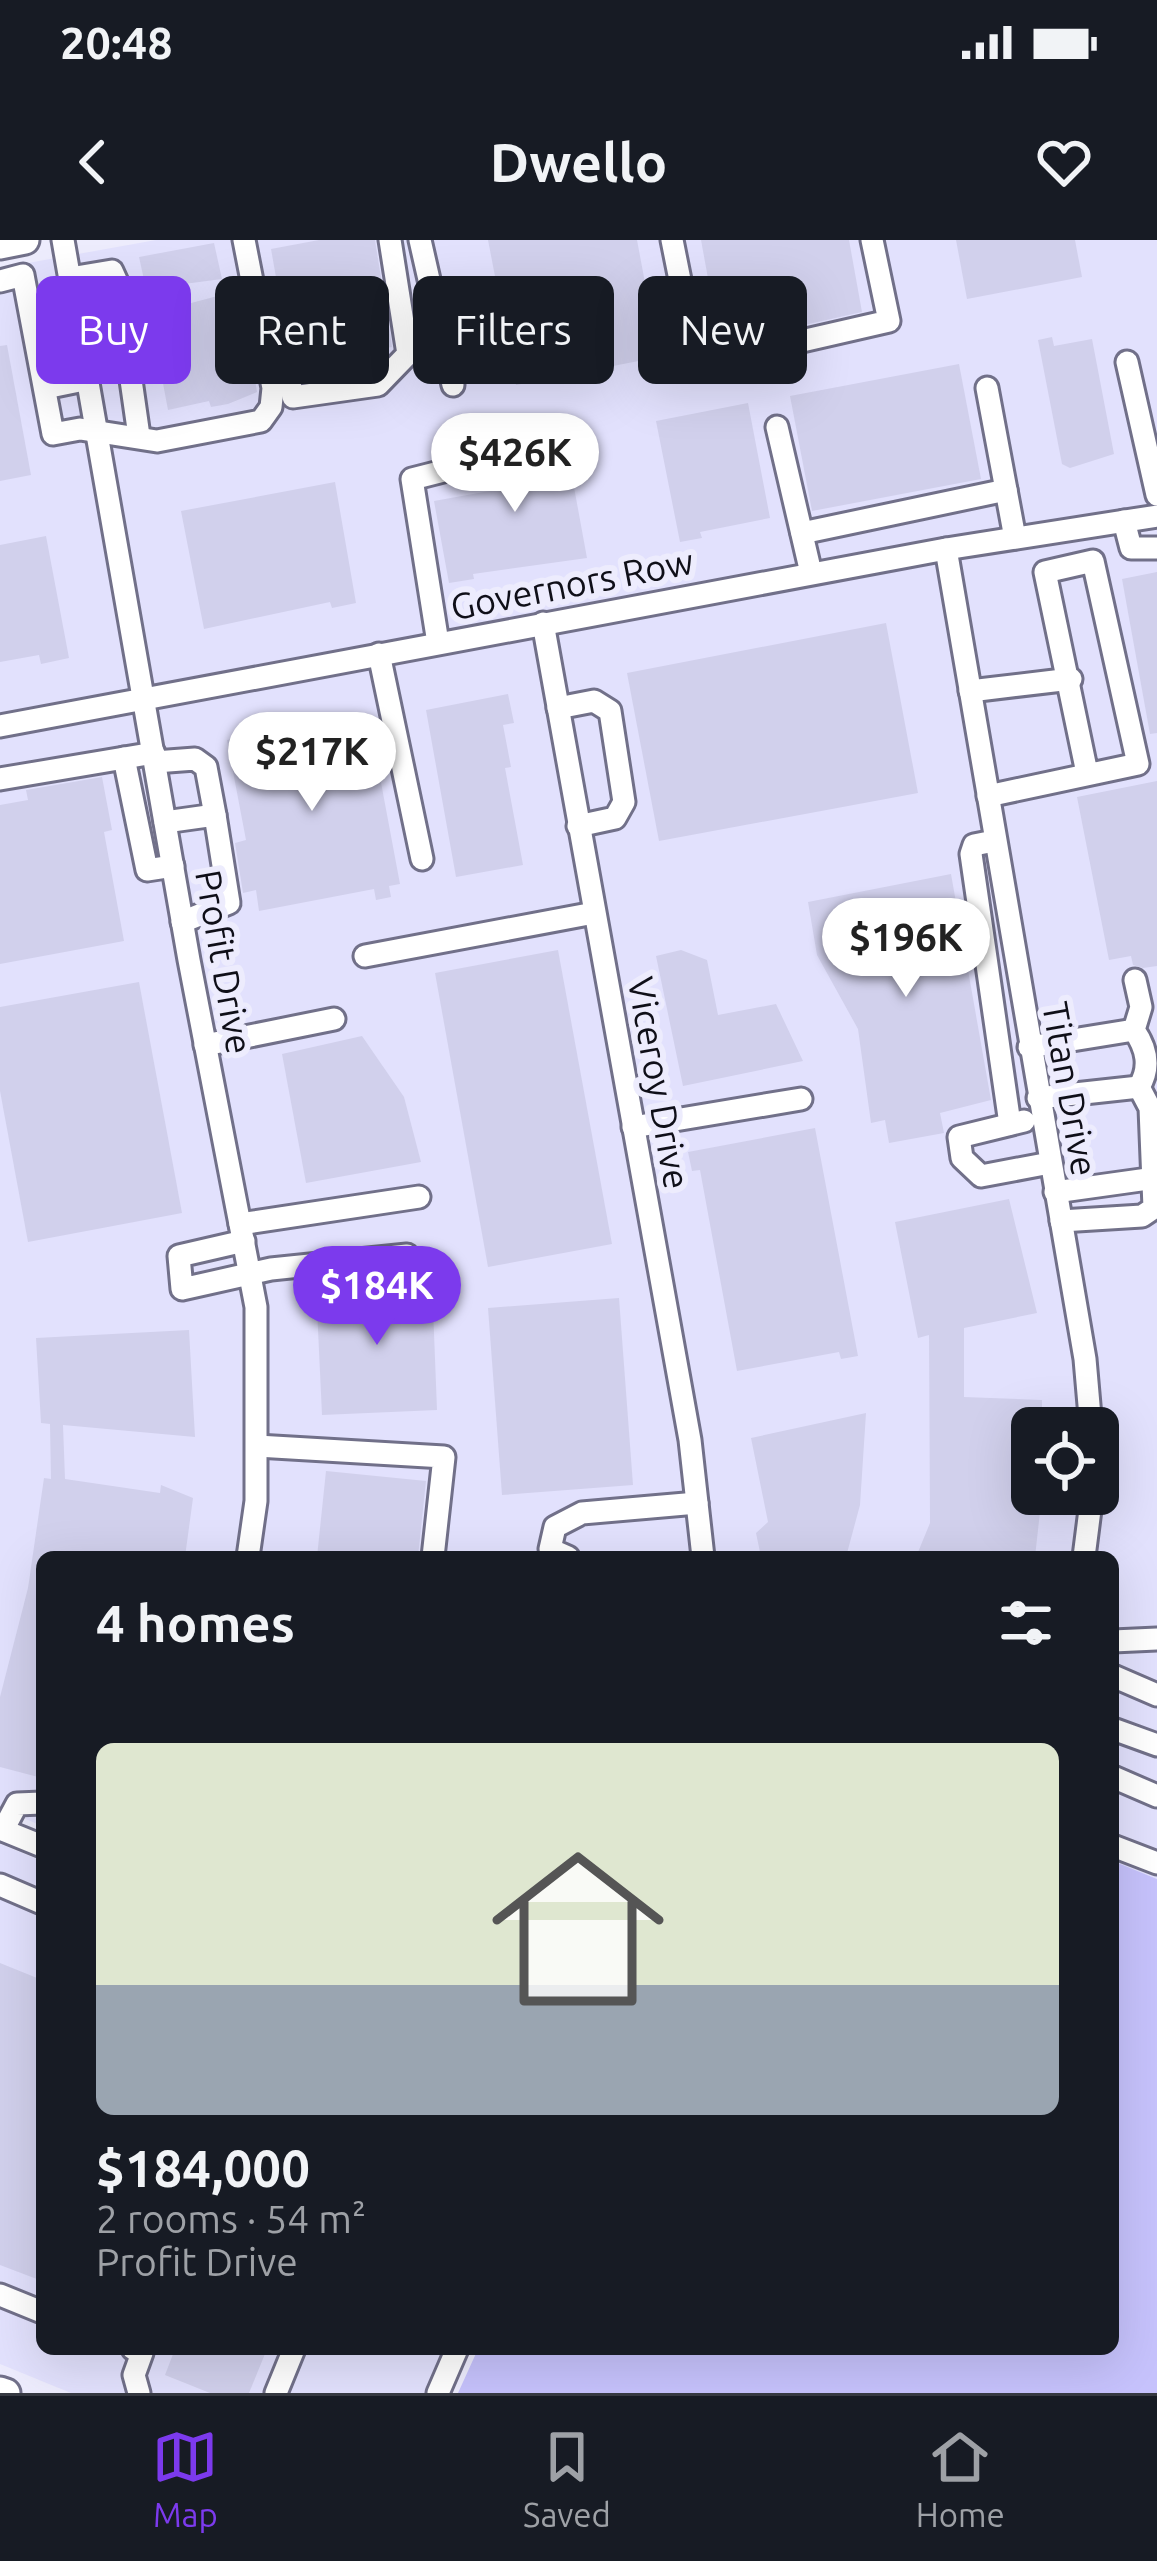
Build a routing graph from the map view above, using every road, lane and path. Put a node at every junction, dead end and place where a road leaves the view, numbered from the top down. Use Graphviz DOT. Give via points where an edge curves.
graph roads {
  1 [pos="25,240"];
  2 [pos="63,240"];
  3 [pos="244,240"];
  4 [pos="390,240"];
  5 [pos="420,240"];
  6 [pos="672,240"];
  7 [pos="872,240"];
  8 [pos="0,245"];
  9 [pos="70,276"];
  10 [pos="84,276"];
  11 [pos="114,276"];
  12 [pos="251,276"];
  13 [pos="0,281"];
  14 [pos="1127,362"];
  15 [pos="389,374"];
  16 [pos="65,384"];
  17 [pos="90,384"];
  18 [pos="132,384"];
  19 [pos="272,384"];
  20 [pos="290,384"];
  21 [pos="379,384"];
  22 [pos="453,386"];
  23 [pos="45,388"];
  24 [pos="987,388"];
  25 [pos="777,428"];
  26 [pos="99,433"];
  27 [pos="139,436"];
  28 [pos="475,463"];
  29 [pos="1006,490"];
  30 [pos="1157,495"];
  31 [pos="1157,516"];
  32 [pos="1124,521"];
  33 [pos="802,533"];
  34 [pos="1015,538"];
  35 [pos="1131,548"];
  36 [pos="1157,548"];
  37 [pos="946,549"];
  38 [pos="1093,561"];
  39 [pos="811,573"];
  40 [pos="543,622"];
  41 [pos="438,643"];
  42 [pos="379,654"];
  43 [pos="1071,679"];
  44 [pos="970,692"];
  45 [pos="145,699"];
  46 [pos="558,708"];
  47 [pos="0,725"];
  48 [pos="124,758"];
  49 [pos="154,758"];
  50 [pos="1087,773"];
  51 [pos="0,779"];
  52 [pos="988,796"];
  53 [pos="215,815"];
  54 [pos="165,822"];
  55 [pos="578,826"];
  56 [pos="994,841"];
  57 [pos="422,859"];
  58 [pos="173,866"];
  59 [pos="594,913"];
  60 [pos="182,922"];
  61 [pos="365,956"];
  62 [pos="1135,980"];
  63 [pos="334,1019"];
  64 [pos="1134,1030"];
  65 [pos="205,1045"];
  66 [pos="1029,1047"];
  67 [pos="1139,1087"];
  68 [pos="801,1099"];
  69 [pos="1040,1108"];
  70 [pos="1010,1124"];
  71 [pos="633,1127"];
  72 [pos="1050,1163"];
  73 [pos="1155,1178"];
  74 [pos="1055,1192"];
  75 [pos="419,1197"];
  76 [pos="1060,1221"];
  77 [pos="242,1233"];
  78 [pos="407,1255"];
  79 [pos="249,1278"];
  80 [pos="1089,1407"];
  81 [pos="257,1446"];
  82 [pos="697,1502"];
  83 [pos="1089,1515"];
  84 [pos="248,1551"];
  85 [pos="434,1551"];
  86 [pos="554,1551"];
  87 [pos="702,1551"];
  88 [pos="1085,1551"];
  89 [pos="1157,1639"];
  90 [pos="1119,1641"];
  91 [pos="1119,1679"];
  92 [pos="1157,1695"];
  93 [pos="1119,1731"];
  94 [pos="1157,1745"];
  95 [pos="1119,1780"];
  96 [pos="1157,1796"];
  97 [pos="36,1803"];
  98 [pos="1,1830"];
  99 [pos="36,1844"];
  100 [pos="1119,1848"];
  101 [pos="1157,1863"];
  102 [pos="0,1886"];
  103 [pos="36,1901"];
  104 [pos="0,2295"];
  105 [pos="36,2310"];
  106 [pos="141,2355"];
  107 [pos="292,2355"];
  108 [pos="454,2355"];
  109 [pos="139,2393"];
  110 [pos="276,2393"];
  111 [pos="438,2393"];
  1 -- 8 [label="main road"];
  2 -- 9 [label="street, Profit Drive"];
  3 -- 12 [label="street"];
  4 -- 15 [label="street" via="408,354"];
  5 -- 22 [label="street"];
  6 -- 7 [label="street" via="697,365 889,321"];
  10 -- 11 [label="street"];
  13 -- 23 [label="street" via="23,275"];
  14 -- 30 [label="street"];
  16 -- 23 [label="street"];
  17 -- 26 [label="street, Profit Drive"];
  18 -- 27 [label="street"];
  19 -- 27 [label="street" via="261,421 157,441"];
  20 -- 21 [label="street" via="293,398"];
  23 -- 26 [label="street" via="52,434"];
  24 -- 29 [label="street"];
  25 -- 33 [label="street"];
  26 -- 27 [label="street"];
  26 -- 45 [label="street, Profit Drive"];
  28 -- 41 [label="street" via="412,479"];
  29 -- 33 [label="street"];
  29 -- 34 [label="street"];
  31 -- 32 [label="street, Governors Row"];
  32 -- 34 [label="street, Governors Row"];
  32 -- 35 [label="street"];
  33 -- 39 [label="street"];
  34 -- 37 [label="street, Governors Row"];
  35 -- 36 [label="street"];
  35 -- 38 [label="street"];
  37 -- 39 [label="street, Governors Row"];
  37 -- 44 [label="street, Titan Drive"];
  38 -- 43 [label="street" via="1045,572"];
  38 -- 50 [label="street" via="1138,764"];
  39 -- 40 [label="street, Governors Row"];
  40 -- 41 [label="street, Governors Row"];
  40 -- 46 [label="street, Viceroy Drive"];
  41 -- 42 [label="street, Governors Row"];
  42 -- 45 [label="street, Governors Row"];
  42 -- 57 [label="street"];
  43 -- 44 [label="street"];
  43 -- 50 [label="street"];
  44 -- 52 [label="street, Titan Drive"];
  45 -- 47 [label="street, Governors Row"];
  45 -- 49 [label="street, Profit Drive"];
  46 -- 55 [label="street, Viceroy Drive"];
  46 -- 55 [label="street" via="594,701 610,711 624,802 614,818"];
  48 -- 49 [label="street"];
  48 -- 51 [label="street"];
  48 -- 58 [label="street" via="148,870"];
  49 -- 53 [label="street" via="195,759 206,767"];
  49 -- 54 [label="street, Profit Drive"];
  50 -- 52 [label="street"];
  52 -- 56 [label="street, Titan Drive"];
  53 -- 54 [label="street"];
  53 -- 60 [label="street" via="229,903"];
  54 -- 58 [label="street, Profit Drive"];
  55 -- 59 [label="street, Viceroy Drive"];
  56 -- 66 [label="street, Titan Drive"];
  56 -- 70 [label="street" via="974,845 971,854"];
  58 -- 60 [label="street, Profit Drive"];
  59 -- 61 [label="street"];
  59 -- 71 [label="street, Viceroy Drive"];
  60 -- 65 [label="street, Profit Drive"];
  62 -- 64 [label="street" via="1141,1007"];
  63 -- 65 [label="street"];
  64 -- 66 [label="street"];
  64 -- 67 [label="street" via="1146,1055"];
  65 -- 77 [label="street, Profit Drive"];
  66 -- 69 [label="street, Titan Drive"];
  67 -- 69 [label="street"];
  67 -- 73 [label="street" via="1150,1108"];
  68 -- 71 [label="street"];
  69 -- 70 [label="street"];
  69 -- 72 [label="street, Titan Drive"];
  70 -- 72 [label="street" via="959,1137 974,1173"];
  71 -- 82 [label="street, Viceroy Drive"];
  72 -- 74 [label="street, Titan Drive"];
  73 -- 74 [label="street"];
  73 -- 76 [label="street" via="1150,1213"];
  74 -- 76 [label="street, Titan Drive"];
  75 -- 77 [label="street"];
  76 -- 80 [label="street, Titan Drive"];
  77 -- 79 [label="street, Profit Drive"];
  77 -- 79 [label="street" via="179,1256 182,1289"];
  78 -- 79 [label="street"];
  79 -- 81 [label="street, Profit Drive"];
  81 -- 84 [label="street, Profit Drive"];
  81 -- 85 [label="street" via="444,1457"];
  82 -- 86 [label="street" via="582,1513 555,1527"];
  82 -- 87 [label="street, Viceroy Drive"];
  83 -- 88 [label="street"];
  89 -- 90 [label="street"];
  91 -- 92 [label="street"];
  93 -- 94 [label="street"];
  95 -- 96 [label="street"];
  97 -- 98 [label="street" via="17,1804"];
  98 -- 99 [label="street"];
  100 -- 101 [label="street"];
  102 -- 103 [label="street"];
  104 -- 105 [label="street"];
  106 -- 109 [label="street" via="134,2375"];
  107 -- 110 [label="street"];
  108 -- 111 [label="street"];
}
